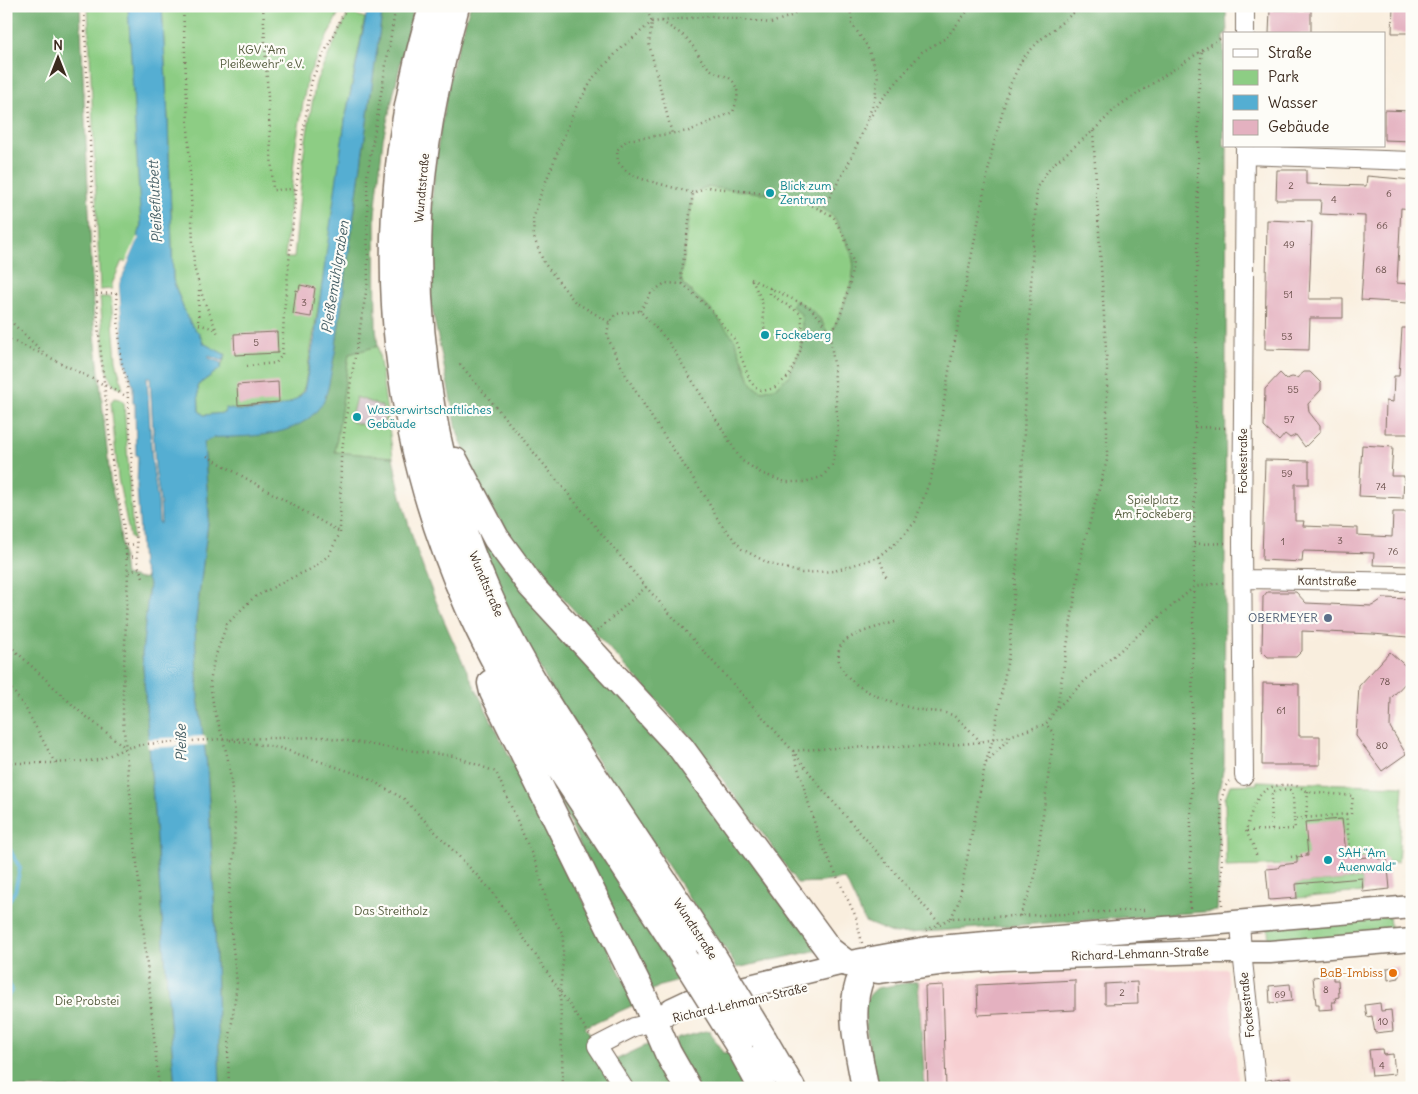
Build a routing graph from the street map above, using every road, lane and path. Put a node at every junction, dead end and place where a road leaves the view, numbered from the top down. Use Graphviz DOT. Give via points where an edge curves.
graph roads {
  1 [pos="84,6"];
  2 [pos="183,6"];
  3 [pos="263,6"];
  4 [pos="347,6"];
  5 [pos="396,6"];
  6 [pos="456,6"];
  7 [pos="645,6"];
  8 [pos="804,6"];
  9 [pos="850,6"];
  10 [pos="977,6"];
  11 [pos="1082,6"];
  12 [pos="1245,6"];
  13 [pos="430,12"];
  14 [pos="662,21"];
  15 [pos="652,22"];
  16 [pos="1245,32"];
  17 [pos="1223,37"];
  18 [pos="1202,50"];
  19 [pos="866,124"];
  20 [pos="1093,131"];
  21 [pos="672,134"];
  22 [pos="1245,151"];
  23 [pos="1412,161"];
  24 [pos="296,190"];
  25 [pos="693,193"];
  26 [pos="822,210"];
  27 [pos="683,284"];
  28 [pos="199,286"];
  29 [pos="770,288"];
  30 [pos="96,294"];
  31 [pos="640,311"];
  32 [pos="6,317"];
  33 [pos="609,322"];
  34 [pos="216,329"];
  35 [pos="218,334"];
  36 [pos="765,335"];
  37 [pos="830,336"];
  38 [pos="6,338"];
  39 [pos="47,356"];
  40 [pos="460,364"];
  41 [pos="247,366"];
  42 [pos="104,386"];
  43 [pos="128,395"];
  44 [pos="434,418"];
  45 [pos="1194,427"];
  46 [pos="1243,428"];
  47 [pos="207,456"];
  48 [pos="340,533"];
  49 [pos="127,544"];
  50 [pos="136,544"];
  51 [pos="1194,544"];
  52 [pos="1212,544"];
  53 [pos="137,556"];
  54 [pos="128,557"];
  55 [pos="879,557"];
  56 [pos="140,569"];
  57 [pos="128,573"];
  58 [pos="142,577"];
  59 [pos="887,579"];
  60 [pos="1243,579"];
  61 [pos="1412,582"];
  62 [pos="646,587"];
  63 [pos="1194,587"];
  64 [pos="468,608"];
  65 [pos="895,622"];
  66 [pos="6,642"];
  67 [pos="584,642"];
  68 [pos="6,681"];
  69 [pos="1057,708"];
  70 [pos="1046,724"];
  71 [pos="1012,735"];
  72 [pos="223,739"];
  73 [pos="993,739"];
  74 [pos="981,741"];
  75 [pos="126,748"];
  76 [pos="793,750"];
  77 [pos="6,763"];
  78 [pos="55,764"];
  79 [pos="985,765"];
  80 [pos="1244,776"];
  81 [pos="1308,791"];
  82 [pos="1346,814"];
  83 [pos="1306,818"];
  84 [pos="1294,819"];
  85 [pos="1272,830"];
  86 [pos="1246,831"];
  87 [pos="1345,849"];
  88 [pos="1350,849"];
  89 [pos="1374,849"];
  90 [pos="1308,854"];
  91 [pos="1291,856"];
  92 [pos="1257,858"];
  93 [pos="1412,907"];
  94 [pos="1152,910"];
  95 [pos="1198,910"];
  96 [pos="1020,916"];
  97 [pos="1231,916"];
  98 [pos="951,918"];
  99 [pos="940,924"];
  100 [pos="924,930"];
  101 [pos="1412,940"];
  102 [pos="1242,952"];
  103 [pos="857,960"];
  104 [pos="560,990"];
  105 [pos="655,1022"];
  106 [pos="597,1046"];
  107 [pos="159,1088"];
  108 [pos="229,1088"];
  109 [pos="563,1088"];
  110 [pos="624,1088"];
  111 [pos="688,1088"];
  112 [pos="762,1088"];
  113 [pos="792,1088"];
  114 [pos="865,1088"];
  115 [pos="1257,1088"];
  1 -- 30 [label="path"];
  2 -- 28 [label="path" via="194,267"];
  3 -- 24 [label="path" via="273,190"];
  4 -- 24 [label="path" via="313,77"];
  5 -- 48 [label="path" via="367,176 368,281 350,380 341,458"];
  6 -- 44 [label="highway, Wundtstraße" via="426,142 419,216 420,315"];
  7 -- 15 [label="path"];
  8 -- 14 [label="path" via="791,16 770,23 710,16"];
  9 -- 19 [label="path" via="852,24 867,46 878,74 875,98"];
  10 -- 19 [label="path" via="969,9 946,38 922,52"];
  11 -- 55 [label="path" via="1023,58 1009,87 987,180 932,474 915,522"];
  12 -- 16 [label="street"];
  13 -- 64 [label="highway, Wundtstraße" via="402,144 395,211 395,315 405,397 422,478 448,560"];
  14 -- 15 [label="path"];
  14 -- 21 [label="path" via="686,38 712,70 732,78 738,96 733,112"];
  15 -- 21 [label="path" via="649,44"];
  15 -- 33 [label="path" via="594,77 575,109 533,220 534,238 544,263 575,302"];
  17 -- 18 [label="path"];
  18 -- 20 [label="path" via="1117,107"];
  18 -- 45 [label="path"];
  19 -- 26 [label="path" via="848,165"];
  20 -- 69 [label="path" via="1107,367 1107,460 1083,547"];
  20 -- 73 [label="path" via="1050,166 1036,187 1019,539 1009,653"];
  21 -- 25 [label="path" via="627,140 617,150 618,162 628,173 642,179"];
  22 -- 23 [label="street"];
  22 -- 46 [label="street, Fockestraße"];
  24 -- 41 [label="path" via="282,355 276,363"];
  25 -- 26 [label="path" via="706,187 770,194"];
  25 -- 27 [label="path" via="681,277"];
  26 -- 37 [label="path" via="833,216 853,262 842,311"];
  27 -- 29 [label="path" via="714,312 735,340 750,380 763,391 774,388 789,376 800,351 803,333 801,314 770,294"];
  27 -- 31 [label="path" via="665,283 651,293"];
  28 -- 34 [label="path"];
  28 -- 34 [label="path" via="198,324"];
  29 -- 36 [label="path" via="751,278 762,302"];
  29 -- 37 [label="path" via="809,307"];
  30 -- 42 [label="path"];
  30 -- 43 [label="path" via="118,293 121,359"];
  31 -- 33 [label="path" via="616,314"];
  31 -- 37 [label="path" via="668,342 741,460 784,482 804,482 822,477 832,465 838,433"];
  32 -- 39 [label="path"];
  33 -- 55 [label="path" via="607,336 624,372 720,523 742,548 770,564 802,573 834,571"];
  34 -- 35 [label="path"];
  38 -- 39 [label="path"];
  39 -- 42 [label="path"];
  40 -- 62 [label="path"];
  42 -- 43 [label="path"];
  42 -- 49 [label="path" via="114,479"];
  43 -- 50 [label="path"];
  44 -- 67 [label="highway" via="496,538 531,586"];
  44 -- 113 [label="highway, Wundtstraße, bridge" via="460,520 486,589 513,643 567,736 710,951"];
  45 -- 46 [label="path"];
  45 -- 51 [label="path"];
  46 -- 60 [label="street, Fockestraße"];
  47 -- 48 [label="path"];
  48 -- 72 [label="path" via="329,555 313,568 253,598 227,624 214,660 210,683"];
  49 -- 50 [label="path"];
  49 -- 54 [label="path"];
  50 -- 53 [label="path"];
  51 -- 52 [label="path"];
  51 -- 63 [label="path"];
  53 -- 54 [label="path"];
  53 -- 56 [label="path"];
  54 -- 57 [label="path"];
  55 -- 59 [label="path"];
  56 -- 57 [label="path"];
  56 -- 58 [label="path"];
  57 -- 75 [label="path" via="122,690"];
  60 -- 61 [label="street, Kantstraße"];
  60 -- 63 [label="path"];
  60 -- 80 [label="street, Fockestraße"];
  62 -- 67 [label="path"];
  62 -- 76 [label="path"];
  63 -- 69 [label="path"];
  63 -- 95 [label="path" via="1190,908"];
  64 -- 105 [label="highway" via="493,692"];
  64 -- 112 [label="highway, Wundtstraße, bridge" via="525,715 684,958"];
  65 -- 74 [label="path" via="842,643 838,654 841,669 852,681 880,698 919,710 952,715"];
  66 -- 75 [label="path" via="78,710"];
  67 -- 103 [label="highway" via="681,748 829,950"];
  68 -- 78 [label="path" via="26,709"];
  69 -- 70 [label="path"];
  70 -- 71 [label="path"];
  70 -- 96 [label="path" via="1054,734 1034,881"];
  71 -- 73 [label="path"];
  71 -- 79 [label="path"];
  72 -- 75 [label="path"];
  72 -- 104 [label="path" via="280,748 366,777 404,799 490,890"];
  72 -- 104 [label="path" via="325,737 454,756 496,772 537,866 550,913 563,934"];
  72 -- 108 [label="path" via="235,815 228,903 237,984 228,1052"];
  73 -- 74 [label="path"];
  73 -- 79 [label="path"];
  74 -- 76 [label="path" via="954,745"];
  75 -- 78 [label="path" via="99,760"];
  75 -- 107 [label="path"];
  76 -- 99 [label="path" via="822,789"];
  76 -- 103 [label="path" via="819,838 856,917"];
  77 -- 78 [label="path"];
  79 -- 98 [label="path" via="959,901"];
  80 -- 97 [label="path" via="1230,780 1221,801"];
  81 -- 82 [label="path" via="1353,796 1351,814"];
  81 -- 83 [label="path"];
  81 -- 86 [label="path" via="1298,786 1283,785 1261,793 1253,804"];
  82 -- 83 [label="path"];
  82 -- 88 [label="path"];
  83 -- 84 [label="path"];
  84 -- 85 [label="path" via="1295,829"];
  84 -- 85 [label="path" via="1294,795 1290,790 1274,791 1271,796"];
  85 -- 86 [label="path"];
  86 -- 92 [label="path"];
  87 -- 88 [label="path"];
  88 -- 89 [label="path"];
  90 -- 91 [label="path"];
  93 -- 97 [label="main road, Richard-Lehmann-Straße"];
  94 -- 96 [label="path"];
  96 -- 98 [label="path"];
  97 -- 102 [label="street, Fockestraße"];
  97 -- 103 [label="main road, Richard-Lehmann-Straße" via="927,948"];
  98 -- 99 [label="path"];
  99 -- 100 [label="path"];
  101 -- 102 [label="main road, Richard-Lehmann-Straße"];
  102 -- 103 [label="main road, Richard-Lehmann-Straße" via="1000,959 891,969"];
  102 -- 115 [label="street, Fockestraße"];
  103 -- 105 [label="main road, Richard-Lehmann-Straße" via="689,1001 672,1008"];
  103 -- 114 [label="highway" via="855,1026"];
  104 -- 106 [label="path"];
  104 -- 109 [label="path"];
  105 -- 106 [label="street" via="634,1027"];
  105 -- 111 [label="highway"];
  106 -- 110 [label="street"];
}
